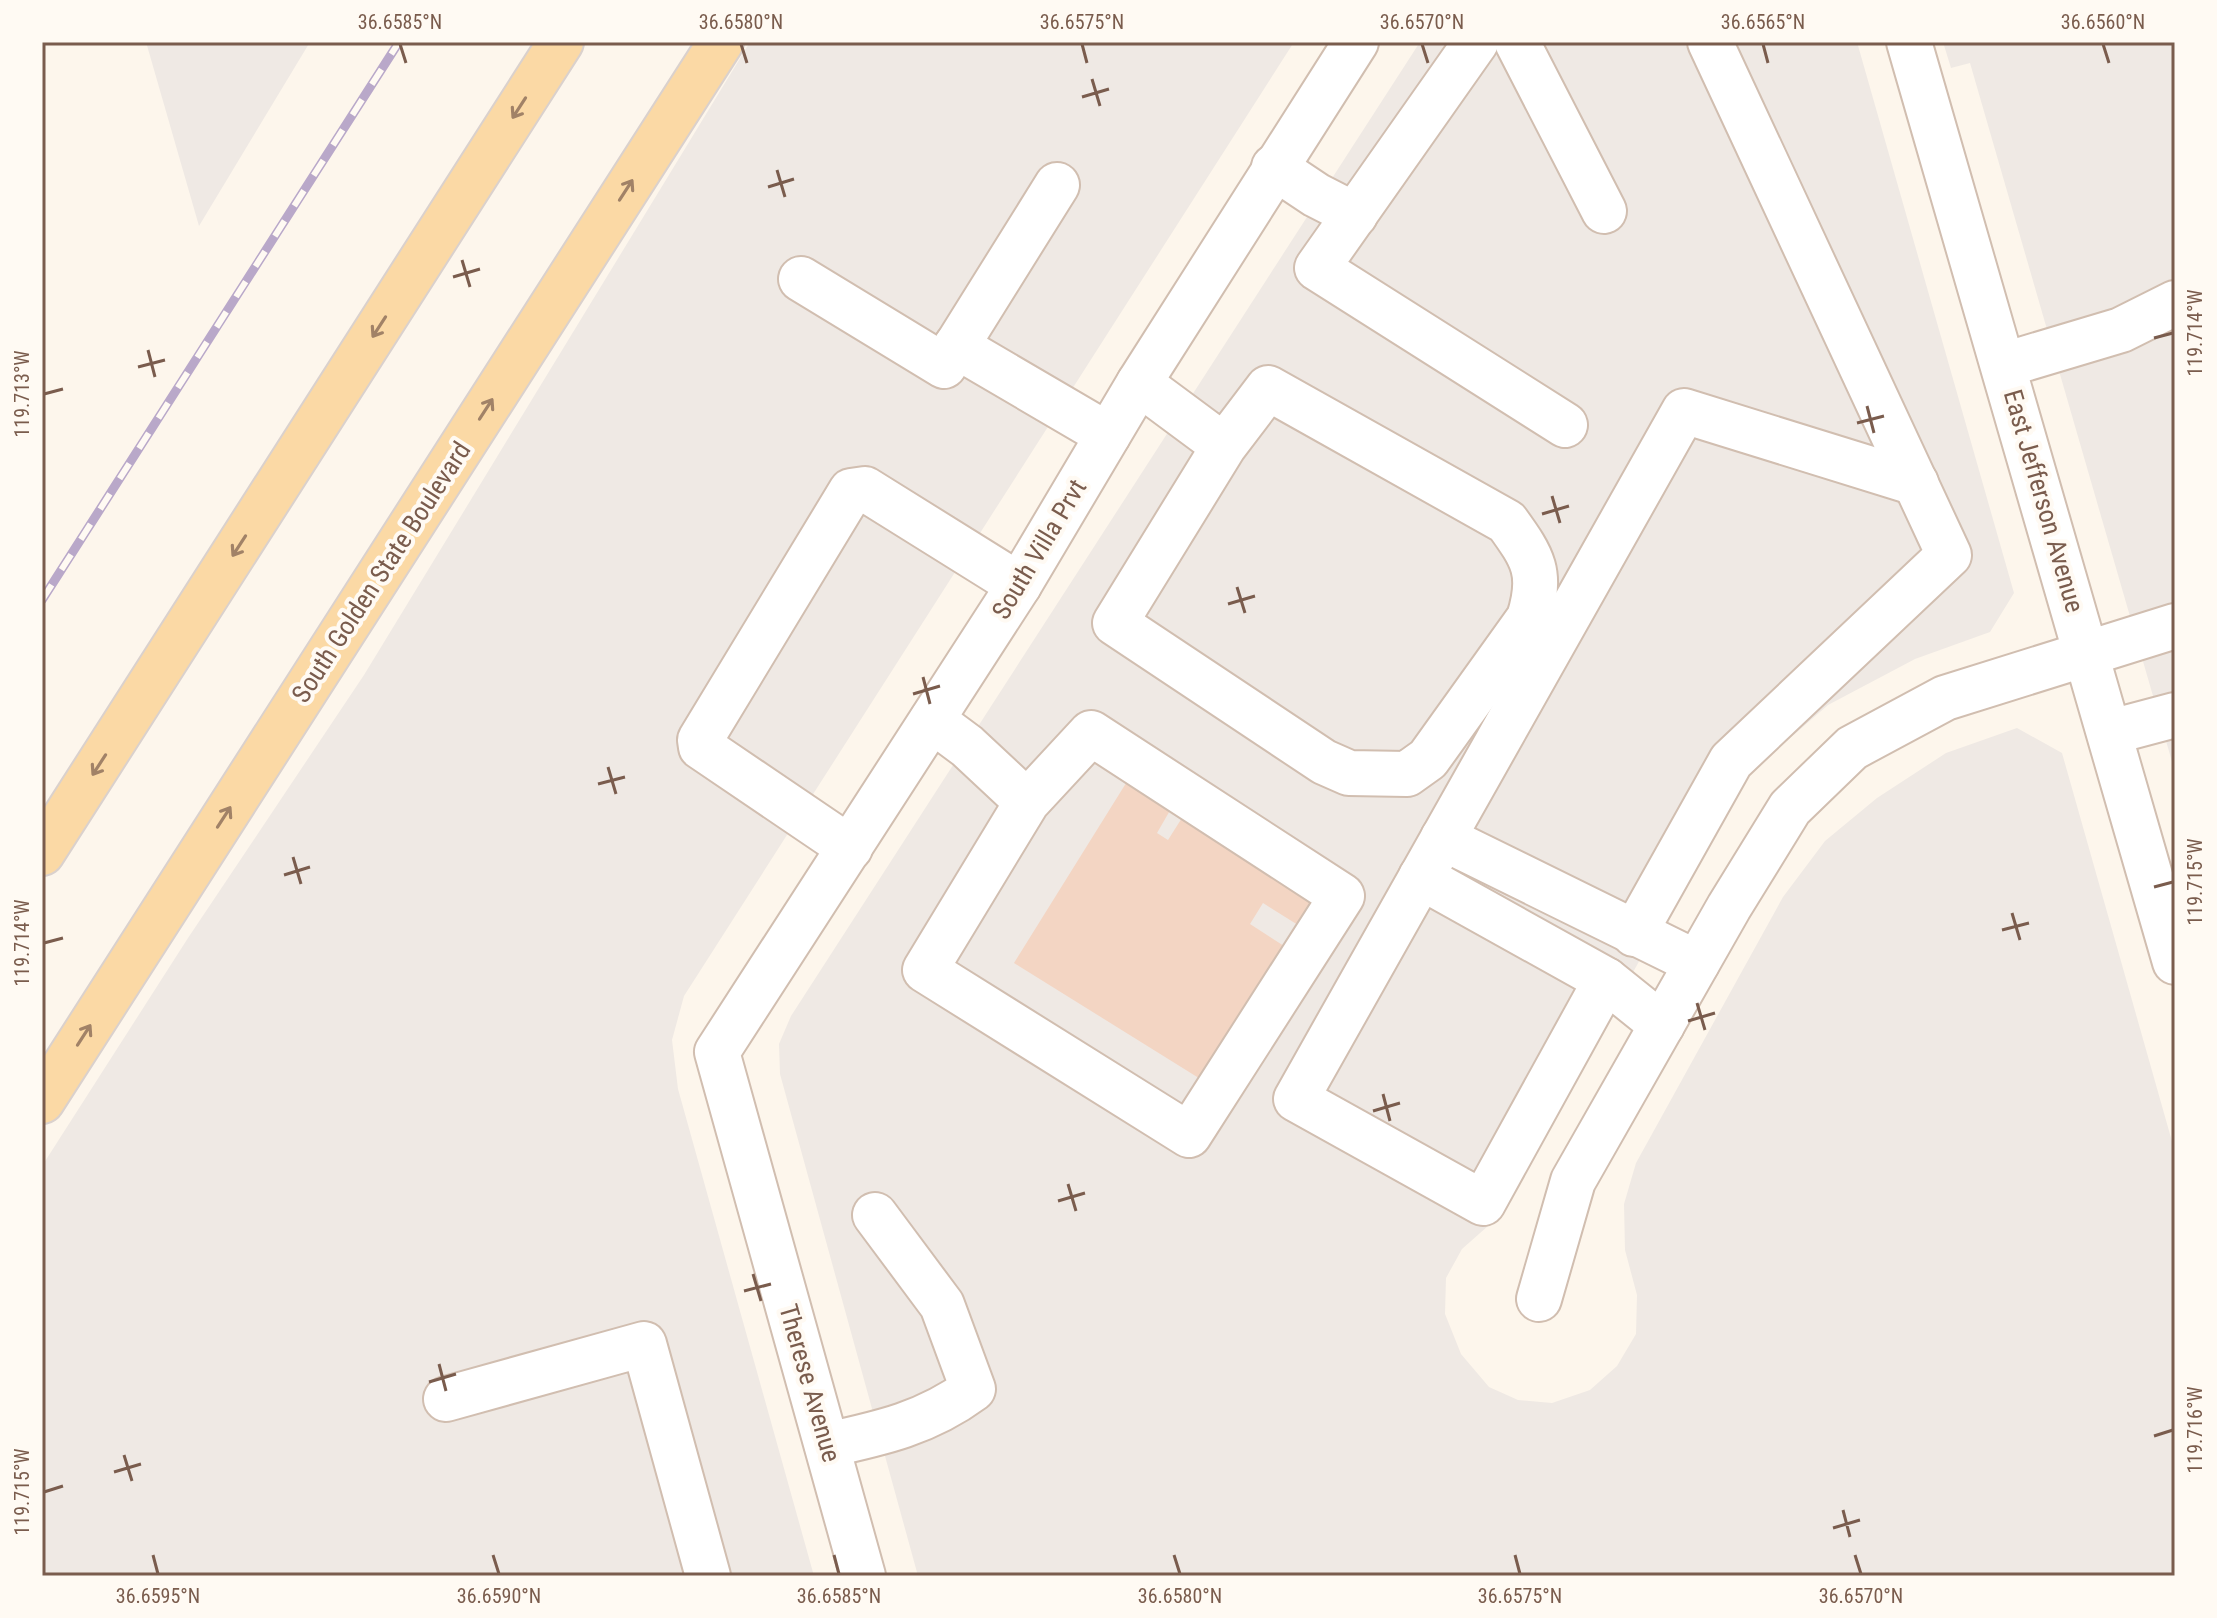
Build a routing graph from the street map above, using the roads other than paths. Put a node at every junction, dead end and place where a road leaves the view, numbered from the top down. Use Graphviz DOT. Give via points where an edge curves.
graph roads {
  1 [pos="561,42"];
  2 [pos="721,42"];
  3 [pos="1476,42"];
  4 [pos="1517,42"];
  5 [pos="1710,42"];
  6 [pos="1909,42"];
  7 [pos="1342,46"];
  8 [pos="1274,167"];
  9 [pos="1057,185"];
  10 [pos="1604,211"];
  11 [pos="1355,215"];
  12 [pos="801,279"];
  13 [pos="2175,303"];
  14 [pos="956,346"];
  15 [pos="2004,365"];
  16 [pos="1139,383"];
  17 [pos="1565,425"];
  18 [pos="1108,435"];
  19 [pos="1224,446"];
  20 [pos="1916,483"];
  21 [pos="1019,585"];
  22 [pos="2175,626"];
  23 [pos="2088,652"];
  24 [pos="2175,715"];
  25 [pos="932,720"];
  26 [pos="2111,732"];
  27 [pos="1027,802"];
  28 [pos="1443,838"];
  29 [pos="850,848"];
  30 [pos="42,853"];
  31 [pos="1421,877"];
  32 [pos="1634,934"];
  33 [pos="2175,962"];
  34 [pos="1697,963"];
  35 [pos="1606,980"];
  36 [pos="1662,1025"];
  37 [pos="717,1052"];
  38 [pos="43,1099"];
  39 [pos="875,1215"];
  40 [pos="1539,1299"];
  41 [pos="446,1399"];
  42 [pos="827,1445"];
  43 [pos="708,1576"];
  44 [pos="863,1576"];
  1 -- 30 [label="main road, one-way"];
  38 -- 2 [label="main road, South Golden State Boulevard, one-way"];
  3 -- 11 [label="street"];
  4 -- 10 [label="street"];
  5 -- 20 [label="street"];
  6 -- 15 [label="street, East Jefferson Avenue"];
  7 -- 8 [label="street, South Villa Prvt"];
  8 -- 11 [label="street"];
  8 -- 16 [label="street, South Villa Prvt"];
  9 -- 14 [label="street"];
  11 -- 17 [label="street" via="1317,268"];
  12 -- 14 [label="street" via="944,366"];
  13 -- 15 [label="street" via="2121,330"];
  14 -- 18 [label="street"];
  15 -- 23 [label="street, East Jefferson Avenue"];
  16 -- 18 [label="street, South Villa Prvt"];
  16 -- 19 [label="street"];
  18 -- 21 [label="street, South Villa Prvt"];
  19 -- 19 [label="street" via="1115,623 1324,762 1349,773 1407,774 1428,759 1529,618 1537,591 1533,558 1507,522 1268,388"];
  20 -- 28 [label="street" via="1684,411"];
  20 -- 32 [label="street" via="1949,555 1731,761"];
  21 -- 25 [label="street, South Villa Prvt"];
  21 -- 29 [label="street" via="865,489 851,491 700,740 701,747"];
  22 -- 23 [label="street"];
  23 -- 26 [label="street, East Jefferson Avenue"];
  23 -- 34 [label="street" via="1945,698 1852,748 1790,808"];
  24 -- 26 [label="street"];
  25 -- 27 [label="street"];
  25 -- 29 [label="street, South Villa Prvt"];
  26 -- 33 [label="street, East Jefferson Avenue"];
  27 -- 27 [label="street" via="925,970 1189,1135 1342,896 1091,733"];
  28 -- 31 [label="street"];
  28 -- 32 [label="street"];
  29 -- 37 [label="street, South Villa Prvt"];
  31 -- 35 [label="street"];
  31 -- 35 [label="street" via="1296,1099 1483,1203"];
  32 -- 34 [label="street"];
  34 -- 36 [label="street"];
  35 -- 36 [label="street"];
  36 -- 40 [label="street" via="1573,1181"];
  37 -- 42 [label="street, Therese Avenue"];
  39 -- 42 [label="street" via="942,1305 973,1389 941,1412 883,1433"];
  41 -- 43 [label="street" via="644,1344"];
  42 -- 44 [label="street, Therese Avenue"];
}
